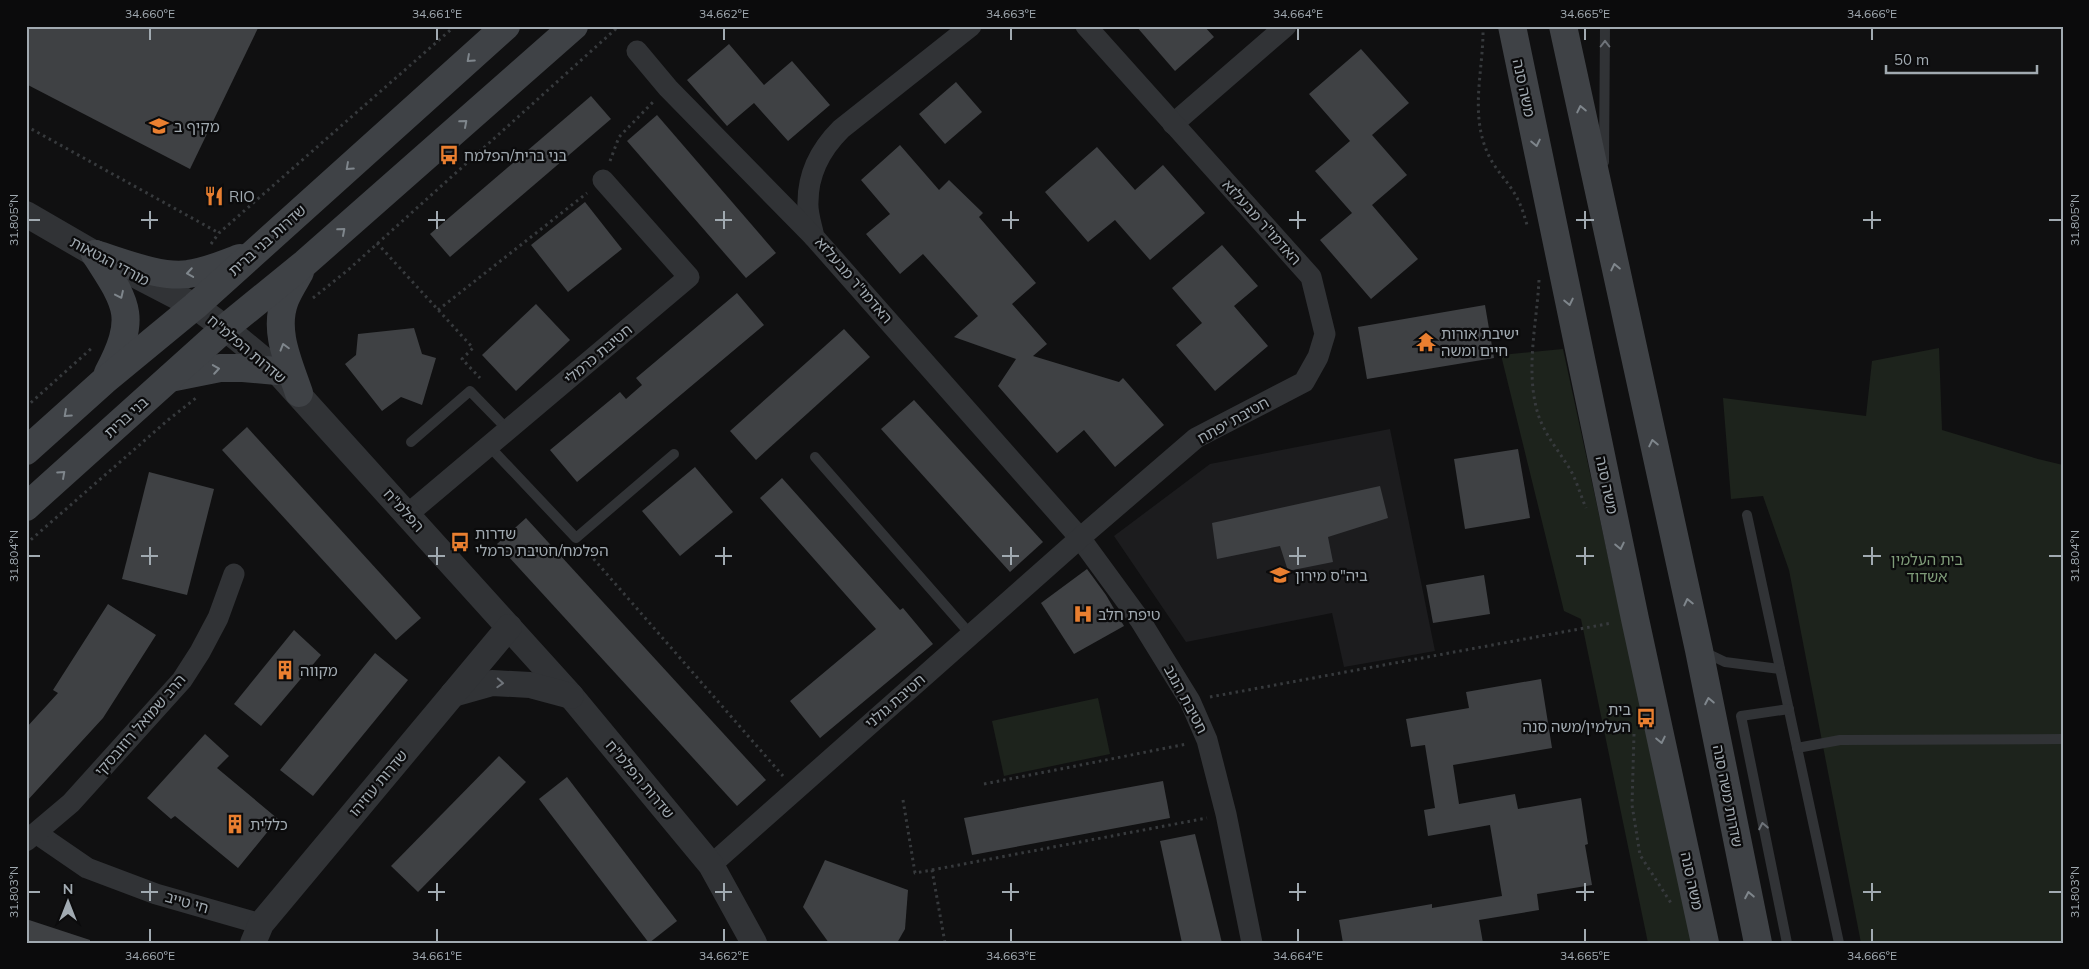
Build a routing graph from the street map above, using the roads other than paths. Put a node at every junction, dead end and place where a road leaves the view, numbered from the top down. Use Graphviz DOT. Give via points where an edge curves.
graph roads {
  1 [pos="506,26"];
  2 [pos="574,26"];
  3 [pos="971,26"];
  4 [pos="1086,26"];
  5 [pos="1286,26"];
  6 [pos="1512,26"];
  7 [pos="1563,26"];
  8 [pos="1605,26"];
  9 [pos="637,51"];
  10 [pos="1173,124"];
  11 [pos="603,180"];
  12 [pos="26,214"];
  13 [pos="1604,216"];
  14 [pos="814,237"];
  15 [pos="253,253"];
  16 [pos="95,254"];
  17 [pos="305,263"];
  18 [pos="195,306"];
  19 [pos="225,328"];
  20 [pos="1325,334"];
  21 [pos="277,371"];
  22 [pos="168,379"];
  23 [pos="104,381"];
  24 [pos="298,393"];
  25 [pos="508,430"];
  26 [pos="411,442"];
  27 [pos="489,446"];
  28 [pos="26,451"];
  29 [pos="674,454"];
  30 [pos="815,457"];
  31 [pos="26,507"];
  32 [pos="408,514"];
  33 [pos="1747,515"];
  34 [pos="1080,538"];
  35 [pos="234,574"];
  36 [pos="509,627"];
  37 [pos="971,635"];
  38 [pos="1699,650"];
  39 [pos="1780,669"];
  40 [pos="453,694"];
  41 [pos="572,696"];
  42 [pos="1789,709"];
  43 [pos="2063,739"];
  44 [pos="1797,748"];
  45 [pos="31,837"];
  46 [pos="711,865"];
  47 [pos="257,934"];
  48 [pos="754,943"];
  49 [pos="1252,943"];
  50 [pos="1705,943"];
  51 [pos="1758,943"];
  52 [pos="1787,943"];
  53 [pos="1839,943"];
  1 -- 15 [label="main road, שדרות בני ברית, one-way"];
  17 -- 2 [label="main road, one-way"];
  3 -- 14 [label="street, האדמו\"ר מבעלזא" via="841,129 827,144 809,184 808,204"];
  4 -- 10 [label="street, האדמו\"ר מבעלזא"];
  5 -- 10 [label="street"];
  6 -- 50 [label="main road, משה סנה, one-way" via="1618,619"];
  13 -- 7 [label="main road, one-way"];
  13 -- 8 [label="lane, one-way"];
  9 -- 14 [label="street" via="668,88"];
  10 -- 20 [label="street, האדמו\"ר מבעלזא" via="1311,278"];
  11 -- 25 [label="street, חטיבת כרמלי" via="689,277"];
  12 -- 16 [label="street, מורדי הגטאות"];
  38 -- 13 [label="main road, one-way"];
  14 -- 34 [label="street, האדמו\"ר מבעלזא"];
  15 -- 16 [label="main road" via="209,269 174,275"];
  15 -- 18 [label="main road, שדרות בני ברית"];
  16 -- 18 [label="street, מורדי הגטאות"];
  16 -- 23 [label="main road, one-way" via="121,295 126,324 121,348"];
  17 -- 19 [label="main road"];
  24 -- 17 [label="main road, one-way" via="280,334 280,318 285,299"];
  18 -- 19 [label="street, שדרות הפלמ\"ח"];
  18 -- 23 [label="main road, שדרות בני ברית"];
  19 -- 21 [label="street, שדרות הפלמ\"ח"];
  19 -- 22 [label="main road, בני ברית"];
  20 -- 34 [label="street, חטיבת יפתח" via="1318,358 1304,382 1196,438"];
  22 -- 21 [label="main road, one-way" via="220,368"];
  21 -- 24 [label="street, שדרות הפלמ\"ח"];
  31 -- 22 [label="main road, בני ברית, one-way"];
  23 -- 28 [label="main road, שדרות בני ברית, one-way"];
  24 -- 32 [label="street, הפלמ\"ח"];
  25 -- 26 [label="lane" via="470,391"];
  25 -- 27 [label="street, חטיבת כרמלי"];
  27 -- 29 [label="lane" via="576,538"];
  27 -- 32 [label="street, חטיבת כרמלי"];
  30 -- 37 [label="lane"];
  32 -- 36 [label="street, הפלמ\"ח"];
  33 -- 39 [label="lane"];
  34 -- 37 [label="street, חטיבת גולני"];
  34 -- 49 [label="street, חטיבת הנגב" via="1140,620 1190,701 1207,740 1226,814"];
  35 -- 45 [label="street, הרב שמואל רוזובסקי" via="218,618 182,680 71,803"];
  36 -- 40 [label="street, שדרות עוזיהו"];
  36 -- 41 [label="street, שדרות הפלמ\"ח"];
  37 -- 46 [label="street, חטיבת גולני"];
  38 -- 39 [label="lane" via="1725,662"];
  51 -- 38 [label="main road, שדרות משה סנה, one-way"];
  39 -- 42 [label="lane"];
  40 -- 41 [label="street, one-way" via="492,683 530,685"];
  40 -- 47 [label="street, שדרות עוזיהו"];
  41 -- 46 [label="street, שדרות הפלמ\"ח"];
  42 -- 44 [label="lane"];
  52 -- 42 [label="lane, one-way" via="1741,716"];
  43 -- 44 [label="lane" via="1840,740"];
  44 -- 53 [label="lane"];
  45 -- 47 [label="street, חי טייב" via="87,868"];
  46 -- 48 [label="street, שדרות הפלמ\"ח"];
}
